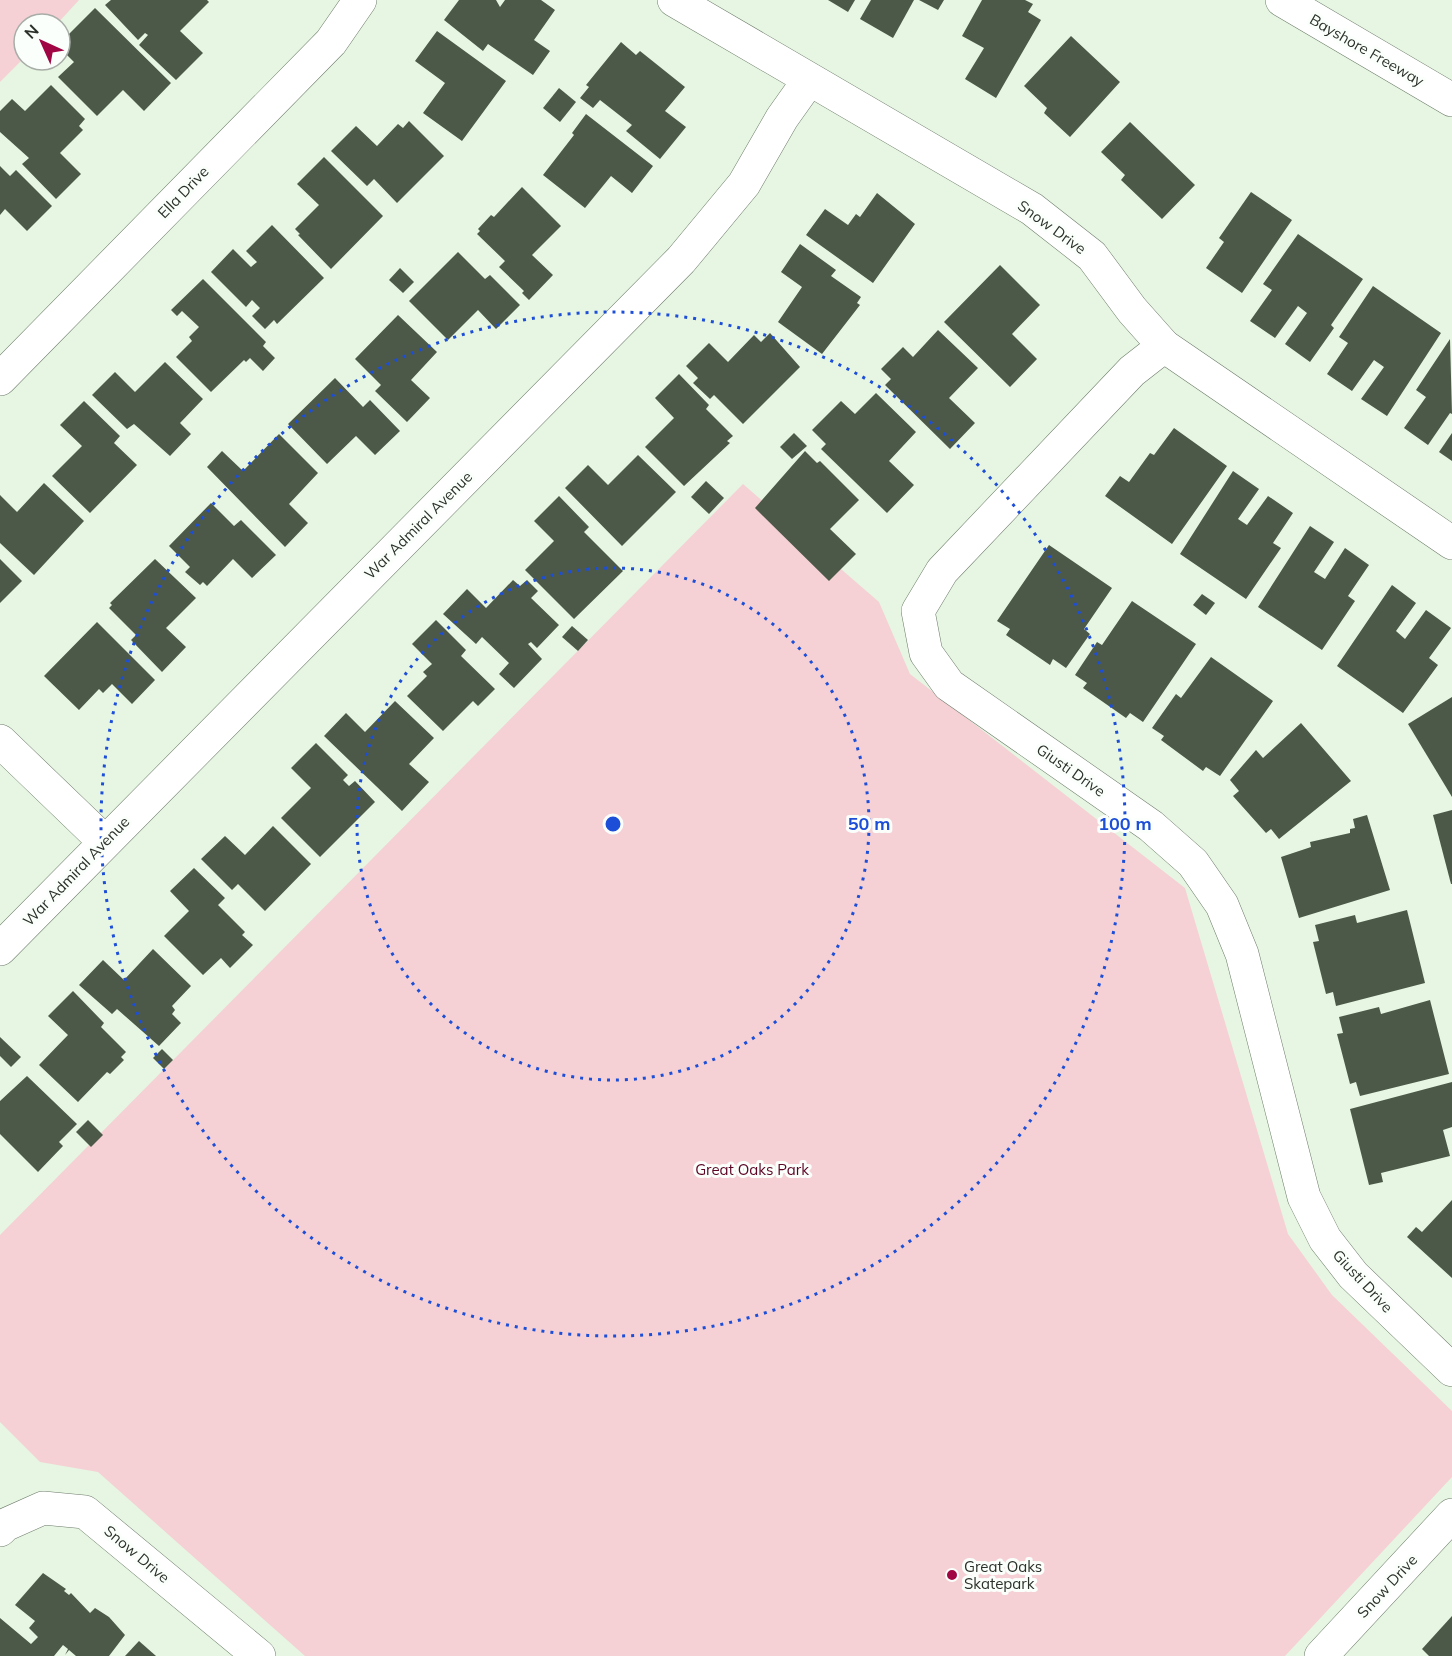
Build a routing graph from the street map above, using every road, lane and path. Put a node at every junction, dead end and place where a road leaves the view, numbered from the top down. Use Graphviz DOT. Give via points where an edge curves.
graph roads {
  1 [pos="360,0"];
  2 [pos="674,0"];
  3 [pos="1281,0"];
  4 [pos="809,80"];
  5 [pos="1452,100"];
  6 [pos="1164,346"];
  7 [pos="0,379"];
  8 [pos="1452,543"];
  9 [pos="0,741"];
  10 [pos="105,842"];
  11 [pos="0,949"];
  12 [pos="1452,1370"];
  13 [pos="1452,1515"];
  14 [pos="0,1530"];
  15 [pos="258,1656"];
  16 [pos="1321,1656"];
  1 -- 7 [label="main road, Ella Drive" via="331,42"];
  2 -- 4 [label="main road, Snow Drive"];
  3 -- 5 [label="main road, Bayshore Freeway"];
  4 -- 6 [label="main road, Snow Drive" via="1032,209 1092,256"];
  4 -- 10 [label="main road, War Admiral Avenue" via="744,184 681,260"];
  6 -- 8 [label="main road, Snow Drive"];
  6 -- 12 [label="main road, Giusti Drive" via="1132,371 942,570 918,611 926,653 949,685 1151,826 1193,863 1222,905 1242,954 1304,1197 1325,1239 1353,1275"];
  9 -- 10 [label="main road"];
  10 -- 11 [label="main road, War Admiral Avenue"];
  13 -- 16 [label="main road, Snow Drive"];
  14 -- 15 [label="main road, Snow Drive" via="44,1508 85,1512"];
}
